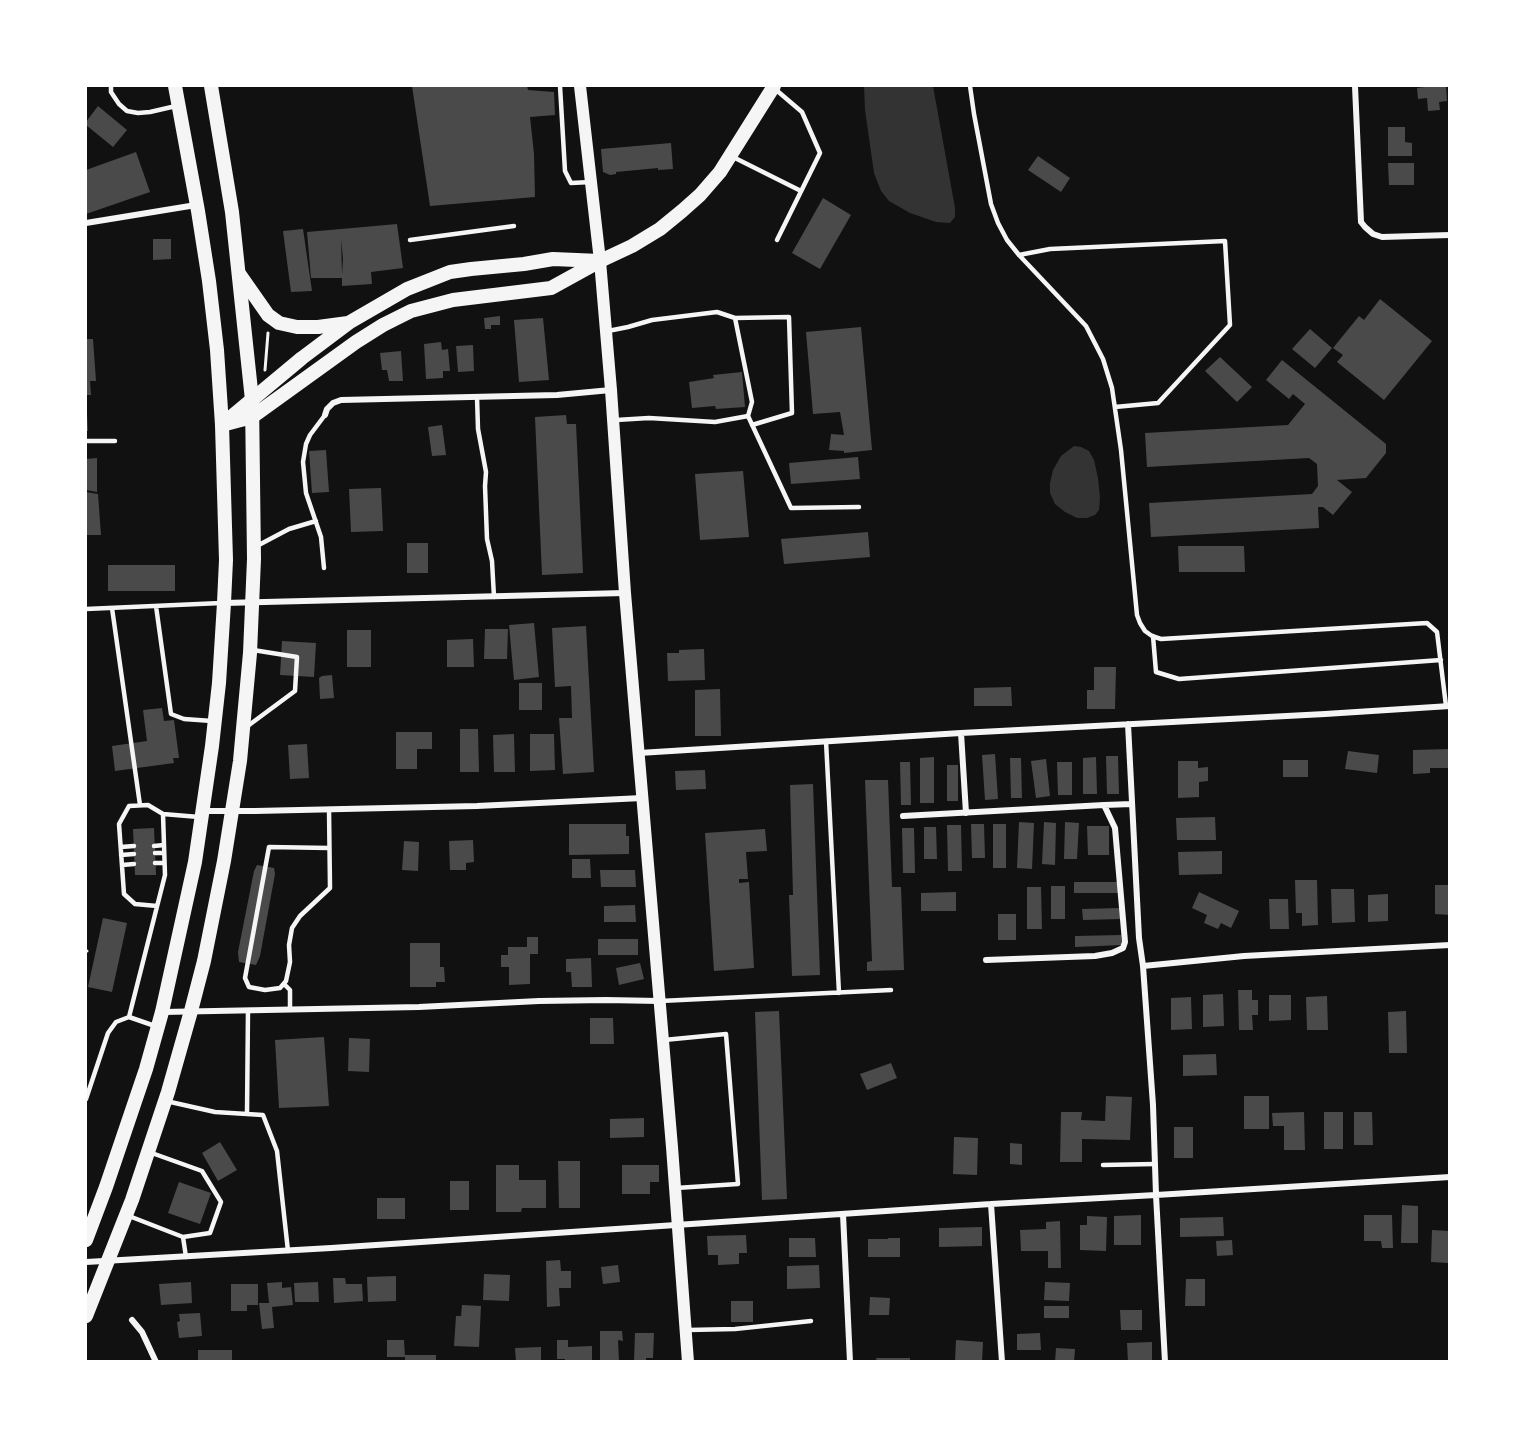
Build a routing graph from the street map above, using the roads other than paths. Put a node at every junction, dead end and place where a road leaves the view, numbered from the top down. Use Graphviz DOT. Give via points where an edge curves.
graph roads {
  1 [pos="111,86"];
  2 [pos="175,86"];
  3 [pos="211,86"];
  4 [pos="560,86"];
  5 [pos="580,86"];
  6 [pos="773,86"];
  7 [pos="970,86"];
  8 [pos="1355,86"];
  9 [pos="178,105"];
  10 [pos="731,156"];
  11 [pos="591,182"];
  12 [pos="801,191"];
  13 [pos="197,205"];
  14 [pos="86,223"];
  15 [pos="514,226"];
  16 [pos="1449,235"];
  17 [pos="410,240"];
  18 [pos="777,240"];
  19 [pos="1018,255"];
  20 [pos="600,261"];
  21 [pos="240,275"];
  22 [pos="735,318"];
  23 [pos="350,322"];
  24 [pos="606,332"];
  25 [pos="611,390"];
  26 [pos="477,397"];
  27 [pos="252,400"];
  28 [pos="1115,407"];
  29 [pos="325,415"];
  30 [pos="748,416"];
  31 [pos="252,417"];
  32 [pos="613,420"];
  33 [pos="222,425"];
  34 [pos="752,425"];
  35 [pos="86,441"];
  36 [pos="115,441"];
  37 [pos="859,507"];
  38 [pos="316,521"];
  39 [pos="254,547"];
  40 [pos="324,568"];
  41 [pos="625,593"];
  42 [pos="494,597"];
  43 [pos="224,603"];
  44 [pos="253,603"];
  45 [pos="156,606"];
  46 [pos="112,608"];
  47 [pos="86,609"];
  48 [pos="1153,636"];
  49 [pos="250,650"];
  50 [pos="1441,660"];
  51 [pos="1448,706"];
  52 [pos="215,722"];
  53 [pos="1128,724"];
  54 [pos="243,730"];
  55 [pos="961,733"];
  56 [pos="826,741"];
  57 [pos="639,753"];
  58 [pos="642,798"];
  59 [pos="1132,804"];
  60 [pos="140,805"];
  61 [pos="1104,805"];
  62 [pos="329,809"];
  63 [pos="233,812"];
  64 [pos="966,813"];
  65 [pos="163,814"];
  66 [pos="203,814"];
  67 [pos="903,816"];
  68 [pos="164,845"];
  69 [pos="134,846"];
  70 [pos="154,846"];
  71 [pos="121,847"];
  72 [pos="329,848"];
  73 [pos="164,853"];
  74 [pos="134,854"];
  75 [pos="155,854"];
  76 [pos="121,855"];
  77 [pos="155,863"];
  78 [pos="164,863"];
  79 [pos="134,864"];
  80 [pos="122,865"];
  81 [pos="157,906"];
  82 [pos="1449,945"];
  83 [pos="986,960"];
  84 [pos="1143,966"];
  85 [pos="284,984"];
  86 [pos="891,990"];
  87 [pos="839,993"];
  88 [pos="660,1001"];
  89 [pos="290,1009"];
  90 [pos="248,1010"];
  91 [pos="191,1011"];
  92 [pos="162,1012"];
  93 [pos="129,1017"];
  94 [pos="157,1028"];
  95 [pos="664,1040"];
  96 [pos="86,1100"];
  97 [pos="166,1100"];
  98 [pos="247,1114"];
  99 [pos="149,1152"];
  100 [pos="1155,1164"];
  101 [pos="1104,1165"];
  102 [pos="1449,1177"];
  103 [pos="675,1188"];
  104 [pos="1156,1195"];
  105 [pos="991,1204"];
  106 [pos="843,1214"];
  107 [pos="127,1215"];
  108 [pos="678,1225"];
  109 [pos="183,1237"];
  110 [pos="86,1240"];
  111 [pos="288,1251"];
  112 [pos="186,1257"];
  113 [pos="86,1262"];
  114 [pos="109,1262"];
  115 [pos="86,1316"];
  116 [pos="132,1320"];
  117 [pos="811,1321"];
  118 [pos="685,1330"];
  119 [pos="156,1362"];
  120 [pos="688,1362"];
  121 [pos="850,1362"];
  122 [pos="1002,1362"];
  123 [pos="1165,1362"];
  1 -- 9 [label="lane" via="111,92 127,111 150,112"];
  2 -- 9 [label="main road"];
  3 -- 21 [label="main road"];
  4 -- 11 [label="lane" via="565,171 571,183"];
  5 -- 11 [label="main road"];
  6 -- 10 [label="main road"];
  6 -- 12 [label="lane" via="802,112 820,153"];
  7 -- 19 [label="lane" via="991,204"];
  8 -- 16 [label="street" via="1361,222 1382,237"];
  9 -- 13 [label="main road"];
  10 -- 12 [label="lane"];
  10 -- 20 [label="main road" via="700,195 660,229"];
  11 -- 20 [label="main road"];
  12 -- 18 [label="lane"];
  13 -- 14 [label="street"];
  13 -- 33 [label="main road" via="216,341"];
  15 -- 17 [label="lane"];
  19 -- 28 [label="lane" via="1086,326 1103,359"];
  19 -- 28 [label="lane" via="1050,249 1225,241 1230,324 1158,403"];
  20 -- 23 [label="main road" via="553,259 450,273 407,289"];
  20 -- 24 [label="main road"];
  20 -- 31 [label="main road" via="551,288 453,300 411,311 356,342"];
  21 -- 23 [label="main road" via="268,315 279,322 318,327"];
  21 -- 27 [label="main road"];
  22 -- 24 [label="lane" via="717,312 652,320"];
  22 -- 30 [label="lane" via="752,402"];
  22 -- 34 [label="lane" via="789,317 792,413"];
  23 -- 27 [label="main road"];
  24 -- 25 [label="main road"];
  25 -- 26 [label="street"];
  25 -- 32 [label="main road"];
  26 -- 29 [label="street" via="340,400"];
  26 -- 42 [label="lane"];
  27 -- 31 [label="main road"];
  27 -- 33 [label="main road"];
  28 -- 48 [label="lane" via="1137,615 1145,631"];
  29 -- 38 [label="lane" via="310,435 303,462 306,493"];
  30 -- 32 [label="lane" via="715,422"];
  30 -- 34 [label="lane"];
  31 -- 33 [label="main road"];
  31 -- 39 [label="main road"];
  32 -- 41 [label="main road"];
  33 -- 43 [label="main road"];
  34 -- 37 [label="lane" via="791,508"];
  35 -- 36 [label="lane"];
  38 -- 39 [label="lane" via="289,529"];
  38 -- 40 [label="lane"];
  39 -- 44 [label="main road"];
  41 -- 42 [label="street"];
  41 -- 57 [label="main road"];
  42 -- 44 [label="street"];
  43 -- 44 [label="street"];
  43 -- 45 [label="lane"];
  43 -- 52 [label="main road"];
  44 -- 49 [label="main road"];
  45 -- 46 [label="lane"];
  45 -- 52 [label="lane" via="171,714"];
  46 -- 47 [label="lane"];
  46 -- 60 [label="lane"];
  48 -- 50 [label="lane" via="1161,639 1427,624 1437,632"];
  48 -- 50 [label="lane" via="1156,672 1179,679"];
  49 -- 54 [label="main road"];
  49 -- 54 [label="lane" via="297,657 295,692"];
  50 -- 51 [label="lane"];
  51 -- 53 [label="street"];
  52 -- 66 [label="main road"];
  53 -- 55 [label="street"];
  53 -- 59 [label="street"];
  54 -- 63 [label="main road"];
  55 -- 56 [label="street"];
  55 -- 64 [label="street"];
  56 -- 57 [label="street"];
  56 -- 87 [label="lane"];
  57 -- 58 [label="main road"];
  58 -- 62 [label="street"];
  58 -- 88 [label="main road"];
  59 -- 61 [label="street"];
  59 -- 84 [label="street" via="1138,938"];
  60 -- 65 [label="lane"];
  60 -- 71 [label="lane" via="129,806 119,824"];
  61 -- 64 [label="street"];
  61 -- 83 [label="street" via="1114,828 1123,948 1095,956"];
  62 -- 63 [label="street"];
  62 -- 72 [label="lane"];
  63 -- 66 [label="street"];
  63 -- 91 [label="main road"];
  64 -- 67 [label="street"];
  65 -- 66 [label="lane"];
  65 -- 68 [label="lane"];
  66 -- 92 [label="main road"];
  68 -- 70 [label="lane"];
  68 -- 73 [label="lane"];
  69 -- 71 [label="lane"];
  71 -- 76 [label="lane"];
  72 -- 85 [label="lane" via="330,888 292,928"];
  72 -- 85 [label="lane" via="269,847 245,978 249,987 265,990"];
  73 -- 75 [label="lane"];
  73 -- 78 [label="lane"];
  74 -- 76 [label="lane"];
  76 -- 80 [label="lane"];
  77 -- 78 [label="lane"];
  78 -- 81 [label="lane"];
  79 -- 80 [label="lane"];
  80 -- 81 [label="lane" via="124,894 135,904"];
  81 -- 93 [label="lane"];
  82 -- 84 [label="street"];
  84 -- 100 [label="street"];
  85 -- 89 [label="lane" via="290,990"];
  86 -- 87 [label="lane"];
  87 -- 88 [label="lane"];
  88 -- 89 [label="street"];
  88 -- 95 [label="main road"];
  89 -- 90 [label="street"];
  90 -- 91 [label="street"];
  90 -- 98 [label="lane"];
  91 -- 92 [label="street"];
  91 -- 97 [label="main road"];
  92 -- 94 [label="main road"];
  93 -- 94 [label="lane"];
  93 -- 96 [label="lane" via="116,1022 108,1032"];
  94 -- 110 [label="main road" via="128,1125"];
  95 -- 103 [label="main road"];
  95 -- 103 [label="lane" via="726,1034 738,1184"];
  97 -- 98 [label="lane" via="215,1112"];
  97 -- 99 [label="main road"];
  98 -- 111 [label="lane" via="263,1115 277,1151"];
  99 -- 107 [label="main road"];
  99 -- 109 [label="lane" via="202,1171 221,1202 210,1233"];
  100 -- 101 [label="lane"];
  100 -- 104 [label="street"];
  102 -- 104 [label="street"];
  103 -- 108 [label="main road"];
  104 -- 105 [label="street"];
  104 -- 123 [label="street"];
  105 -- 106 [label="street"];
  105 -- 122 [label="street"];
  106 -- 108 [label="street"];
  106 -- 121 [label="street"];
  107 -- 109 [label="lane"];
  107 -- 114 [label="main road"];
  108 -- 111 [label="street"];
  108 -- 118 [label="main road"];
  109 -- 112 [label="lane"];
  111 -- 112 [label="street"];
  112 -- 114 [label="street"];
  113 -- 114 [label="street"];
  114 -- 115 [label="main road"];
  116 -- 119 [label="street"];
  117 -- 118 [label="lane"];
  118 -- 120 [label="main road"];
}
